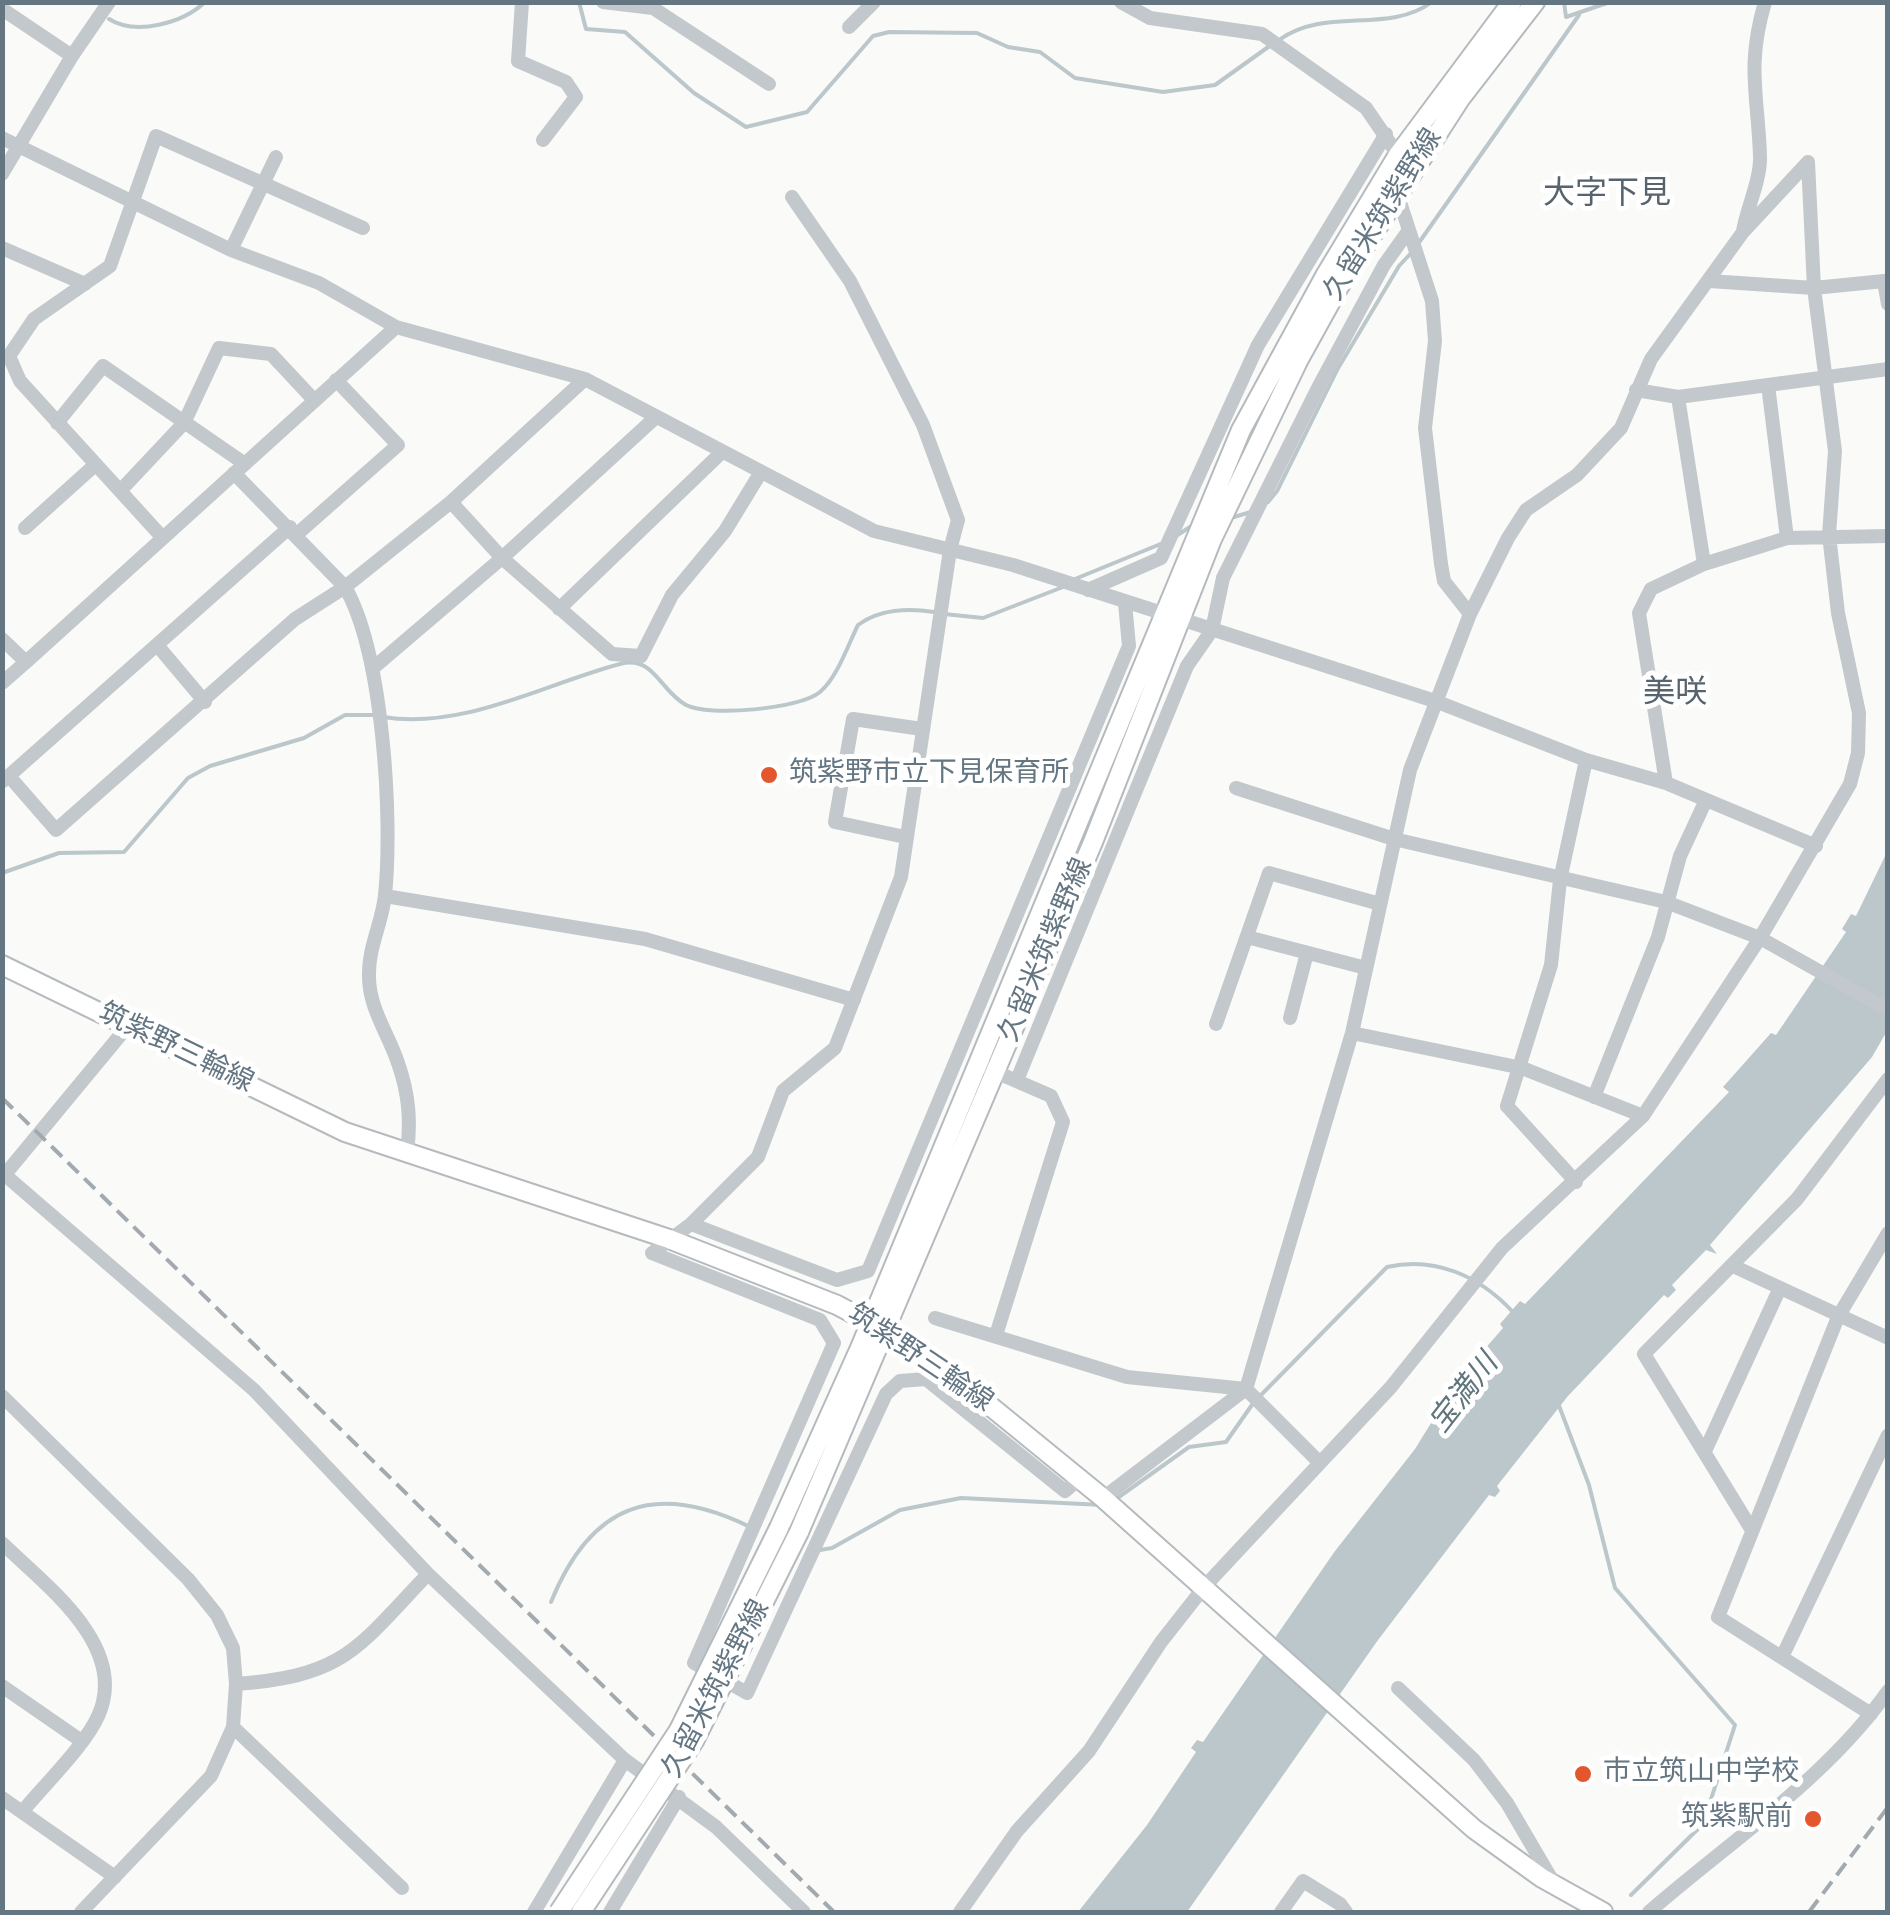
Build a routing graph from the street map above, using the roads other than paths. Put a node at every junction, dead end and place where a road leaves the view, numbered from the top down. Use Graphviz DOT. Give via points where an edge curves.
graph roads {
  1 [pos="522,2"];
  2 [pos="603,2"];
  3 [pos="874,2"];
  4 [pos="1121,2"];
  5 [pos="1512,2"];
  6 [pos="1535,2"];
  7 [pos="1765,2"];
  8 [pos="105,4"];
  9 [pos="658,7"];
  10 [pos="2,9"];
  11 [pos="849,27"];
  12 [pos="72,56"];
  13 [pos="769,84"];
  14 [pos="1386,134"];
  15 [pos="2,138"];
  16 [pos="543,140"];
  17 [pos="17,146"];
  18 [pos="1398,155"];
  19 [pos="276,157"];
  20 [pos="2,174"];
  21 [pos="262,184"];
  22 [pos="1397,193"];
  23 [pos="792,197"];
  24 [pos="132,200"];
  25 [pos="362,228"];
  26 [pos="1409,230"];
  27 [pos="1742,232"];
  28 [pos="2,248"];
  29 [pos="232,250"];
  30 [pos="1708,281"];
  31 [pos="84,284"];
  32 [pos="1814,288"];
  33 [pos="1888,304"];
  34 [pos="396,327"];
  35 [pos="6,354"];
  36 [pos="1888,369"];
  37 [pos="1825,374"];
  38 [pos="585,378"];
  39 [pos="336,380"];
  40 [pos="1768,386"];
  41 [pos="1636,390"];
  42 [pos="1678,396"];
  43 [pos="313,400"];
  44 [pos="656,417"];
  45 [pos="57,423"];
  46 [pos="184,423"];
  47 [pos="722,452"];
  48 [pos="95,465"];
  49 [pos="239,468"];
  50 [pos="762,472"];
  51 [pos="120,490"];
  52 [pos="451,502"];
  53 [pos="25,528"];
  54 [pos="293,531"];
  55 [pos="1829,535"];
  56 [pos="1888,536"];
  57 [pos="162,537"];
  58 [pos="1786,538"];
  59 [pos="950,550"];
  60 [pos="502,558"];
  61 [pos="1704,564"];
  62 [pos="345,587"];
  63 [pos="1088,590"];
  64 [pos="1126,603"];
  65 [pos="560,609"];
  66 [pos="1470,614"];
  67 [pos="1175,619"];
  68 [pos="1212,630"];
  69 [pos="2,640"];
  70 [pos="157,645"];
  71 [pos="26,662"];
  72 [pos="372,669"];
  73 [pos="2,682"];
  74 [pos="1435,701"];
  75 [pos="205,702"];
  76 [pos="922,729"];
  77 [pos="1586,760"];
  78 [pos="6,779"];
  79 [pos="1666,783"];
  80 [pos="1236,788"];
  81 [pos="1706,800"];
  82 [pos="905,837"];
  83 [pos="1394,838"];
  84 [pos="1816,846"];
  85 [pos="1560,880"];
  86 [pos="385,896"];
  87 [pos="1666,902"];
  88 [pos="1380,904"];
  89 [pos="1247,937"];
  90 [pos="1760,938"];
  91 [pos="1307,952"];
  92 [pos="2,964"];
  93 [pos="1366,968"];
  94 [pos="854,1000"];
  95 [pos="1888,1010"];
  96 [pos="1290,1018"];
  97 [pos="1216,1024"];
  98 [pos="128,1027"];
  99 [pos="1352,1033"];
  100 [pos="979,1066"];
  101 [pos="1522,1068"];
  102 [pos="997,1072"];
  103 [pos="1888,1079"];
  104 [pos="1017,1080"];
  105 [pos="1594,1097"];
  106 [pos="1643,1116"];
  107 [pos="406,1153"];
  108 [pos="4,1177"];
  109 [pos="1576,1182"];
  110 [pos="691,1224"];
  111 [pos="1888,1233"];
  112 [pos="669,1239"];
  113 [pos="1733,1266"];
  114 [pos="1779,1290"];
  115 [pos="1838,1317"];
  116 [pos="934,1318"];
  117 [pos="878,1327"];
  118 [pos="996,1335"];
  119 [pos="1888,1338"];
  120 [pos="1246,1388"];
  121 [pos="3,1396"];
  122 [pos="1888,1435"];
  123 [pos="1705,1451"];
  124 [pos="1320,1462"];
  125 [pos="1079,1479"];
  126 [pos="1103,1498"];
  127 [pos="1750,1527"];
  128 [pos="2,1543"];
  129 [pos="428,1574"];
  130 [pos="1205,1586"];
  131 [pos="1782,1657"];
  132 [pos="236,1684"];
  133 [pos="2,1686"];
  134 [pos="1398,1688"];
  135 [pos="1888,1690"];
  136 [pos="1871,1714"];
  137 [pos="232,1727"];
  138 [pos="80,1740"];
  139 [pos="626,1760"];
  140 [pos="2,1798"];
  141 [pos="679,1798"];
  142 [pos="22,1812"];
  143 [pos="115,1877"];
  144 [pos="1556,1886"];
  145 [pos="402,1888"];
  146 [pos="81,1912"];
  147 [pos="534,1912"];
  148 [pos="559,1912"];
  149 [pos="581,1912"];
  150 [pos="610,1912"];
  151 [pos="804,1912"];
  152 [pos="960,1912"];
  153 [pos="1281,1912"];
  154 [pos="1346,1912"];
  155 [pos="1603,1912"];
  156 [pos="1649,1912"];
  1 -- 16 [label="street" via="518,61 566,82 576,97"];
  2 -- 9 [label="street"];
  3 -- 11 [label="street"];
  4 -- 14 [label="street" via="1150,18 1262,34 1366,108"];
  5 -- 18 [label="main road, 久留米筑紫野線"];
  6 -- 22 [label="main road, 久留米筑紫野線"];
  7 -- 27 [label="street" via="1751,84 1760,160"];
  8 -- 12 [label="street"];
  9 -- 13 [label="street"];
  10 -- 12 [label="street"];
  12 -- 17 [label="street"];
  14 -- 18 [label="street"];
  14 -- 63 [label="street" via="1258,345 1161,558"];
  15 -- 17 [label="street"];
  17 -- 20 [label="street"];
  17 -- 24 [label="street"];
  18 -- 67 [label="main road, 久留米筑紫野線" via="1241,430"];
  19 -- 21 [label="street"];
  21 -- 24 [label="street" via="156,136"];
  21 -- 25 [label="street"];
  21 -- 29 [label="street"];
  22 -- 26 [label="street"];
  22 -- 67 [label="main road, 久留米筑紫野線" via="1298,361"];
  23 -- 59 [label="street" via="850,281 923,425 958,520"];
  24 -- 29 [label="street"];
  24 -- 31 [label="street" via="110,266"];
  26 -- 66 [label="street" via="1432,301 1435,341 1425,428 1441,564 1444,582"];
  26 -- 68 [label="street" via="1319,386 1223,578"];
  27 -- 30 [label="street"];
  27 -- 32 [label="street" via="1808,162"];
  28 -- 31 [label="street"];
  29 -- 34 [label="street" via="319,283"];
  30 -- 32 [label="street"];
  30 -- 41 [label="street"];
  31 -- 35 [label="street" via="34,319"];
  32 -- 33 [label="street" via="1884,281"];
  32 -- 37 [label="street"];
  34 -- 38 [label="street"];
  34 -- 39 [label="street"];
  35 -- 45 [label="street"];
  36 -- 37 [label="street"];
  37 -- 40 [label="street"];
  37 -- 55 [label="street" via="1835,451"];
  38 -- 44 [label="street"];
  38 -- 52 [label="street"];
  39 -- 43 [label="street"];
  39 -- 54 [label="street" via="398,445"];
  40 -- 42 [label="street"];
  40 -- 58 [label="street"];
  41 -- 42 [label="street"];
  41 -- 66 [label="street" via="1621,428 1578,475 1526,510"];
  42 -- 61 [label="street"];
  43 -- 46 [label="street" via="271,354 219,348"];
  43 -- 49 [label="street"];
  44 -- 47 [label="street"];
  44 -- 60 [label="street"];
  45 -- 46 [label="street" via="103,366"];
  45 -- 48 [label="street"];
  46 -- 49 [label="street"];
  46 -- 51 [label="street"];
  47 -- 50 [label="street"];
  47 -- 65 [label="street"];
  48 -- 51 [label="street"];
  48 -- 53 [label="street"];
  49 -- 54 [label="street"];
  49 -- 57 [label="street"];
  50 -- 59 [label="street" via="874,531"];
  50 -- 65 [label="street" via="672,595 640,656 612,654"];
  51 -- 57 [label="street"];
  52 -- 60 [label="street"];
  52 -- 62 [label="street"];
  54 -- 62 [label="street"];
  54 -- 70 [label="street"];
  55 -- 56 [label="street"];
  55 -- 58 [label="street"];
  55 -- 84 [label="street" via="1859,713 1858,753 1850,784"];
  57 -- 71 [label="street"];
  58 -- 61 [label="street"];
  59 -- 63 [label="street"];
  59 -- 76 [label="street"];
  60 -- 65 [label="street"];
  60 -- 72 [label="street"];
  61 -- 79 [label="street" via="1651,590 1639,614"];
  62 -- 72 [label="street"];
  62 -- 75 [label="street" via="294,619"];
  63 -- 64 [label="street"];
  64 -- 67 [label="street"];
  64 -- 110 [label="street" via="1128,646 868,1270 837,1280"];
  66 -- 74 [label="street"];
  67 -- 68 [label="street"];
  67 -- 100 [label="main road, 久留米筑紫野線"];
  67 -- 102 [label="main road, 久留米筑紫野線"];
  68 -- 74 [label="street"];
  68 -- 104 [label="street" via="1187,666"];
  69 -- 71 [label="street"];
  70 -- 75 [label="street"];
  70 -- 78 [label="street"];
  71 -- 73 [label="street"];
  72 -- 86 [label="street" via="383,738"];
  74 -- 77 [label="street"];
  74 -- 83 [label="street"];
  75 -- 78 [label="street" via="56,830"];
  76 -- 82 [label="street"];
  76 -- 82 [label="street" via="853,719 834,822"];
  77 -- 79 [label="street"];
  77 -- 85 [label="street"];
  79 -- 81 [label="street"];
  80 -- 83 [label="street"];
  81 -- 84 [label="street"];
  81 -- 87 [label="street"];
  82 -- 94 [label="street" via="901,877"];
  83 -- 85 [label="street"];
  83 -- 88 [label="street"];
  84 -- 90 [label="street"];
  85 -- 87 [label="street"];
  85 -- 101 [label="street" via="1551,966"];
  86 -- 94 [label="street" via="645,939"];
  86 -- 107 [label="street" via="368,980 412,1116"];
  87 -- 90 [label="street"];
  87 -- 105 [label="street"];
  88 -- 89 [label="street" via="1269,873"];
  88 -- 93 [label="street"];
  89 -- 91 [label="street"];
  89 -- 97 [label="street"];
  90 -- 95 [label="street"];
  90 -- 106 [label="street"];
  91 -- 93 [label="street"];
  91 -- 96 [label="street"];
  92 -- 98 [label="main road, 筑紫野三輪線"];
  93 -- 99 [label="street"];
  94 -- 110 [label="street" via="834,1048 774,1103 758,1157"];
  98 -- 107 [label="main road, 筑紫野三輪線" via="345,1132"];
  98 -- 108 [label="street"];
  99 -- 101 [label="street"];
  99 -- 120 [label="street"];
  100 -- 102 [label="street"];
  100 -- 117 [label="main road, 久留米筑紫野線"];
  101 -- 105 [label="street"];
  101 -- 109 [label="street" via="1507,1106"];
  102 -- 104 [label="street"];
  102 -- 117 [label="main road, 久留米筑紫野線"];
  103 -- 113 [label="street" via="1797,1199"];
  104 -- 118 [label="street" via="1051,1096 1063,1122"];
  105 -- 106 [label="street"];
  106 -- 109 [label="street"];
  107 -- 112 [label="main road, 筑紫野三輪線"];
  108 -- 129 [label="street" via="254,1390"];
  109 -- 124 [label="street" via="1502,1248 1391,1387"];
  110 -- 112 [label="street"];
  111 -- 115 [label="street"];
  112 -- 117 [label="main road, 筑紫野三輪線" via="838,1304"];
  112 -- 125 [label="street" via="652,1254 820,1320 834,1343 694,1663 747,1694 886,1394 900,1381 926,1379 1065,1491"];
  113 -- 114 [label="street"];
  113 -- 123 [label="street" via="1644,1354"];
  114 -- 115 [label="street"];
  114 -- 123 [label="street"];
  115 -- 119 [label="street"];
  115 -- 127 [label="street"];
  116 -- 118 [label="street"];
  117 -- 125 [label="main road, 筑紫野三輪線" via="973,1392"];
  117 -- 148 [label="main road, 久留米筑紫野線, bridge" via="679,1730"];
  117 -- 149 [label="main road, 久留米筑紫野線, bridge" via="799,1532 694,1741"];
  118 -- 120 [label="street" via="1127,1377"];
  120 -- 124 [label="street"];
  120 -- 126 [label="street"];
  121 -- 132 [label="street" via="218,1614 232,1648"];
  122 -- 131 [label="street"];
  123 -- 127 [label="street"];
  124 -- 130 [label="street"];
  125 -- 126 [label="main road, 筑紫野三輪線"];
  126 -- 130 [label="main road, 筑紫野三輪線"];
  127 -- 131 [label="street" via="1718,1617"];
  128 -- 138 [label="street" via="90,1634 100,1657 102,1703"];
  129 -- 132 [label="street" via="348,1656 307,1676"];
  129 -- 139 [label="street"];
  130 -- 144 [label="main road, 筑紫野三輪線" via="1474,1828"];
  130 -- 152 [label="street" via="1090,1751 1017,1832"];
  131 -- 136 [label="street"];
  132 -- 137 [label="street"];
  133 -- 138 [label="street"];
  134 -- 144 [label="street" via="1474,1760"];
  135 -- 136 [label="street"];
  136 -- 156 [label="street" via="1800,1786"];
  137 -- 143 [label="street" via="212,1776"];
  137 -- 145 [label="street"];
  138 -- 142 [label="street"];
  139 -- 141 [label="street"];
  139 -- 147 [label="street"];
  140 -- 142 [label="street"];
  141 -- 150 [label="street"];
  141 -- 151 [label="street"];
  142 -- 143 [label="street"];
  143 -- 146 [label="street"];
  144 -- 155 [label="main road, 筑紫野三輪線"];
  153 -- 154 [label="street" via="1303,1882"];
}
